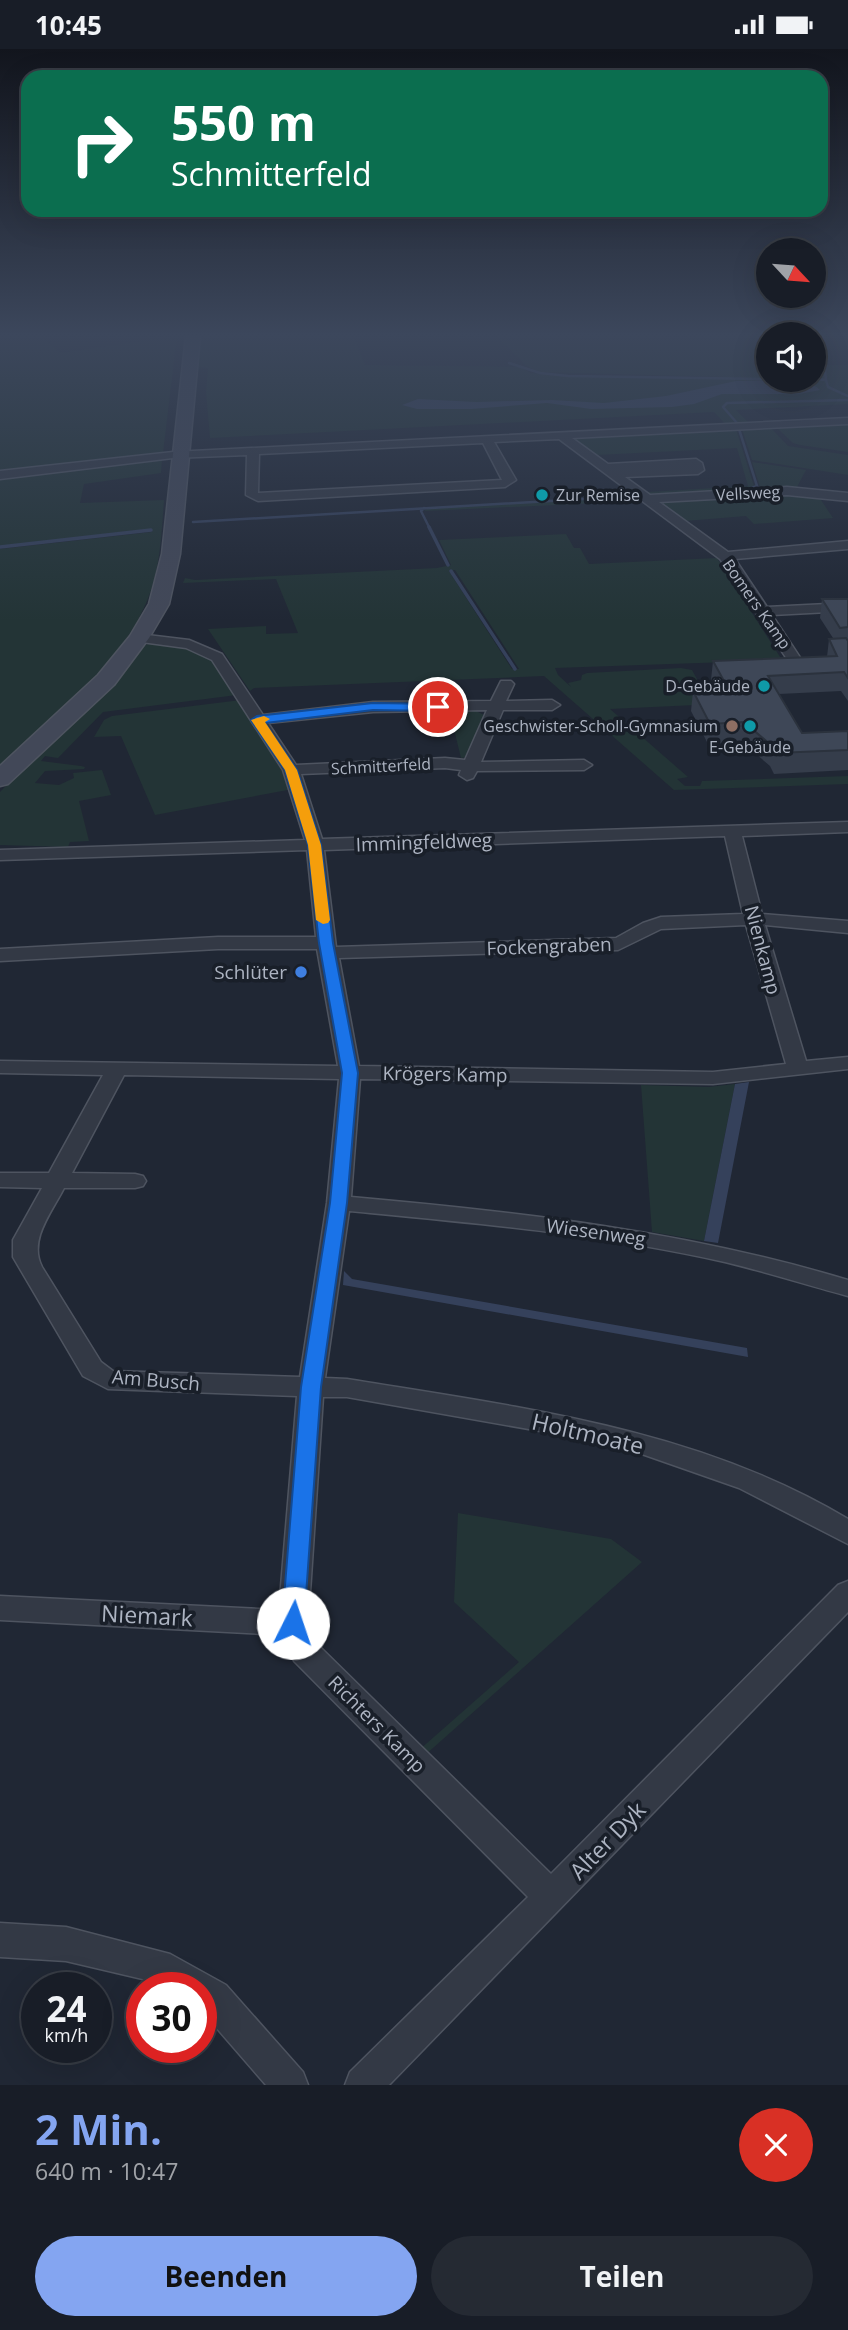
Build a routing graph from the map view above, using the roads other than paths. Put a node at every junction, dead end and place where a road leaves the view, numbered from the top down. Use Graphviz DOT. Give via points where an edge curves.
graph roads {
  1 [pos="185,431"];
  2 [pos="657,431"];
  3 [pos="562,436"];
  4 [pos="487,440"];
  5 [pos="253,452"];
  6 [pos="183,455"];
  7 [pos="609,471"];
  8 [pos="0,475"];
  9 [pos="848,497"];
  10 [pos="647,499"];
  11 [pos="848,545"];
  12 [pos="725,556"];
  13 [pos="848,607"];
  14 [pos="763,611"];
  15 [pos="139,638"];
  16 [pos="796,662"];
  17 [pos="506,684"];
  18 [pos="552,705"];
  19 [pos="496,708"];
  20 [pos="257,720"];
  21 [pos="584,765"];
  22 [pos="291,770"];
  23 [pos="469,771"];
  24 [pos="0,779"];
  25 [pos="848,827"];
  26 [pos="732,831"];
  27 [pos="315,845"];
  28 [pos="0,855"];
  29 [pos="755,919"];
  30 [pos="848,927"];
  31 [pos="327,948"];
  32 [pos="0,955"];
  33 [pos="848,1063"];
  34 [pos="0,1067"];
  35 [pos="117,1068"];
  36 [pos="798,1069"];
  37 [pos="350,1073"];
  38 [pos="0,1180"];
  39 [pos="58,1180"];
  40 [pos="135,1181"];
  41 [pos="339,1203"];
  42 [pos="848,1288"];
  43 [pos="311,1387"];
  44 [pos="848,1533"];
  45 [pos="848,1593"];
  46 [pos="0,1608"];
  47 [pos="293,1623"];
  48 [pos="551,1898"];
  49 [pos="0,1940"];
  50 [pos="168,1972"];
  51 [pos="217,2002"];
  52 [pos="289,2085"];
  53 [pos="363,2085"];
  1 -- 6 [label="street"];
  2 -- 3 [label="street"];
  3 -- 4 [label="street"];
  3 -- 7 [label="street, Bomers Kamp"];
  4 -- 5 [label="street"];
  4 -- 5 [label="street" via="510,480 505,483 424,483 252,495"];
  5 -- 6 [label="street"];
  6 -- 8 [label="street"];
  6 -- 15 [label="street" via="169,569 159,604"];
  7 -- 7 [label="street" via="698,470 696,463"];
  7 -- 10 [label="street, Bomers Kamp"];
  9 -- 10 [label="street, Vellsweg" via="787,491"];
  10 -- 12 [label="street, Bomers Kamp"];
  11 -- 12 [label="street"];
  12 -- 14 [label="street, Bomers Kamp"];
  13 -- 14 [label="street"];
  14 -- 16 [label="street, Bomers Kamp"];
  15 -- 20 [label="street, Richters Kamp" via="189,644 213,653"];
  15 -- 24 [label="street" via="86,700"];
  17 -- 19 [label="street"];
  18 -- 19 [label="street"];
  19 -- 20 [label="street" via="373,707"];
  19 -- 23 [label="street"];
  20 -- 22 [label="street, Richters Kamp"];
  21 -- 23 [label="street, Schmitterfeld"];
  22 -- 23 [label="street, Schmitterfeld" via="445,763"];
  22 -- 27 [label="street, Richters Kamp"];
  25 -- 26 [label="street, Immingfeldweg"];
  26 -- 27 [label="street, Immingfeldweg"];
  26 -- 29 [label="street, Nienkamp"];
  27 -- 28 [label="street, Immingfeldweg"];
  27 -- 31 [label="street, Richters Kamp"];
  29 -- 30 [label="street, Fockengraben"];
  29 -- 31 [label="street, Fockengraben" via="651,925 618,944"];
  29 -- 36 [label="street, Nienkamp"];
  31 -- 32 [label="street, Fockengraben" via="218,943"];
  31 -- 37 [label="street, Richters Kamp"];
  33 -- 36 [label="street, Krögers Kamp"];
  34 -- 35 [label="street, Krögers Kamp"];
  35 -- 37 [label="street, Krögers Kamp"];
  35 -- 39 [label="street, Am Busch"];
  36 -- 37 [label="street, Krögers Kamp" via="713,1079"];
  37 -- 41 [label="street, Richters Kamp"];
  38 -- 39 [label="street"];
  39 -- 40 [label="street"];
  39 -- 43 [label="street, Am Busch" via="25,1240 26,1257 92,1369 108,1380 137,1383"];
  41 -- 42 [label="street, Wiesenweg" via="591,1230 709,1250"];
  41 -- 43 [label="street, Richters Kamp"];
  43 -- 44 [label="street, Holtmoate" via="373,1392 640,1443 749,1481"];
  43 -- 47 [label="street, Richters Kamp"];
  45 -- 48 [label="street, Alter Dyk"];
  46 -- 47 [label="street, Niemark"];
  47 -- 48 [label="street, Richters Kamp" via="305,1652"];
  48 -- 53 [label="street, Alter Dyk"];
  49 -- 50 [label="street" via="66,1944"];
  51 -- 52 [label="street"];
}
